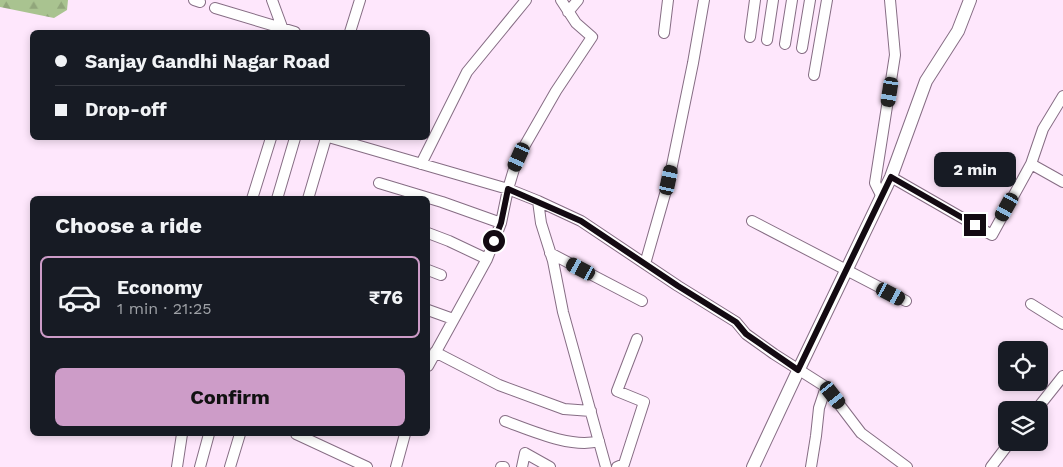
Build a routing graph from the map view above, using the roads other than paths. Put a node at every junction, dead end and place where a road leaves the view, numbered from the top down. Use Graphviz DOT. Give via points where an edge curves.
graph roads {
  1 [pos="272,0"];
  2 [pos="360,0"];
  3 [pos="526,0"];
  4 [pos="561,0"];
  5 [pos="578,0"];
  6 [pos="668,0"];
  7 [pos="704,0"];
  8 [pos="755,0"];
  9 [pos="773,0"];
  10 [pos="792,0"];
  11 [pos="810,0"];
  12 [pos="827,0"];
  13 [pos="890,0"];
  14 [pos="970,0"];
  15 [pos="215,8"];
  16 [pos="568,12"];
  17 [pos="282,27"];
  18 [pos="290,30"];
  19 [pos="351,30"];
  20 [pos="664,33"];
  21 [pos="750,37"];
  22 [pos="767,40"];
  23 [pos="786,44"];
  24 [pos="802,48"];
  25 [pos="814,76"];
  26 [pos="1063,96"];
  27 [pos="431,131"];
  28 [pos="271,140"];
  29 [pos="294,140"];
  30 [pos="325,140"];
  31 [pos="339,140"];
  32 [pos="428,140"];
  33 [pos="421,164"];
  34 [pos="1031,164"];
  35 [pos="891,177"];
  36 [pos="1063,182"];
  37 [pos="379,183"];
  38 [pos="508,189"];
  39 [pos="881,195"];
  40 [pos="253,196"];
  41 [pos="278,196"];
  42 [pos="310,196"];
  43 [pos="422,196"];
  44 [pos="430,198"];
  45 [pos="538,201"];
  46 [pos="752,221"];
  47 [pos="501,223"];
  48 [pos="430,234"];
  49 [pos="550,253"];
  50 [pos="487,259"];
  51 [pos="645,264"];
  52 [pos="846,270"];
  53 [pos="430,271"];
  54 [pos="441,275"];
  55 [pos="642,301"];
  56 [pos="906,302"];
  57 [pos="1031,304"];
  58 [pos="430,311"];
  59 [pos="453,319"];
  60 [pos="1063,324"];
  61 [pos="637,339"];
  62 [pos="432,353"];
  63 [pos="798,370"];
  64 [pos="1063,376"];
  65 [pos="826,387"];
  66 [pos="1043,401"];
  67 [pos="591,411"];
  68 [pos="505,420"];
  69 [pos="182,436"];
  70 [pos="208,436"];
  71 [pos="239,436"];
  72 [pos="300,436"];
  73 [pos="404,436"];
  74 [pos="599,441"];
  75 [pos="1003,451"];
  76 [pos="178,467"];
  77 [pos="200,467"];
  78 [pos="230,467"];
  79 [pos="367,467"];
  80 [pos="396,467"];
  81 [pos="522,467"];
  82 [pos="550,467"];
  83 [pos="606,467"];
  84 [pos="617,467"];
  85 [pos="753,467"];
  86 [pos="810,467"];
  87 [pos="907,467"];
  88 [pos="991,467"];
  1 -- 17 [label="street"];
  2 -- 19 [label="street"];
  3 -- 27 [label="street" via="467,72"];
  4 -- 16 [label="street"];
  5 -- 16 [label="street"];
  6 -- 20 [label="street"];
  7 -- 51 [label="street" via="669,180"];
  8 -- 21 [label="street"];
  9 -- 22 [label="street"];
  10 -- 23 [label="street"];
  11 -- 24 [label="street"];
  12 -- 25 [label="street"];
  13 -- 39 [label="street" via="895,55 875,182"];
  14 -- 35 [label="street" via="958,31 926,81"];
  15 -- 17 [label="street"];
  16 -- 38 [label="street" via="592,37 525,145"];
  17 -- 18 [label="street"];
  26 -- 34 [label="street" via="1042,129"];
  28 -- 40 [label="street"];
  29 -- 41 [label="street"];
  30 -- 42 [label="street"];
  31 -- 33 [label="street"];
  32 -- 33 [label="street"];
  33 -- 38 [label="street"];
  34 -- 35 [label="street" via="992,235"];
  34 -- 36 [label="street"];
  35 -- 39 [label="street"];
  37 -- 43 [label="street"];
  38 -- 45 [label="street"];
  38 -- 47 [label="street"];
  39 -- 52 [label="street"];
  44 -- 47 [label="street"];
  45 -- 49 [label="street"];
  45 -- 51 [label="street" via="581,221"];
  46 -- 52 [label="street"];
  47 -- 50 [label="street"];
  48 -- 50 [label="street"];
  49 -- 55 [label="street"];
  49 -- 67 [label="street"];
  50 -- 59 [label="street"];
  51 -- 63 [label="street" via="736,322 746,334"];
  52 -- 56 [label="street"];
  52 -- 63 [label="street"];
  53 -- 54 [label="street"];
  57 -- 60 [label="street"];
  58 -- 59 [label="street"];
  59 -- 62 [label="street"];
  61 -- 84 [label="street" via="617,391 644,402 624,464"];
  62 -- 67 [label="street" via="499,385 564,409"];
  63 -- 65 [label="street"];
  63 -- 85 [label="street"];
  64 -- 66 [label="street"];
  65 -- 86 [label="street" via="819,408"];
  65 -- 87 [label="street" via="861,432"];
  67 -- 74 [label="street"];
  68 -- 74 [label="street" via="552,438 589,444"];
  69 -- 76 [label="street"];
  70 -- 77 [label="street"];
  71 -- 78 [label="street"];
  72 -- 79 [label="street"];
  73 -- 80 [label="street"];
  74 -- 83 [label="street"];
  75 -- 88 [label="street"];
  81 -- 82 [label="street" via="525,453"];
}
